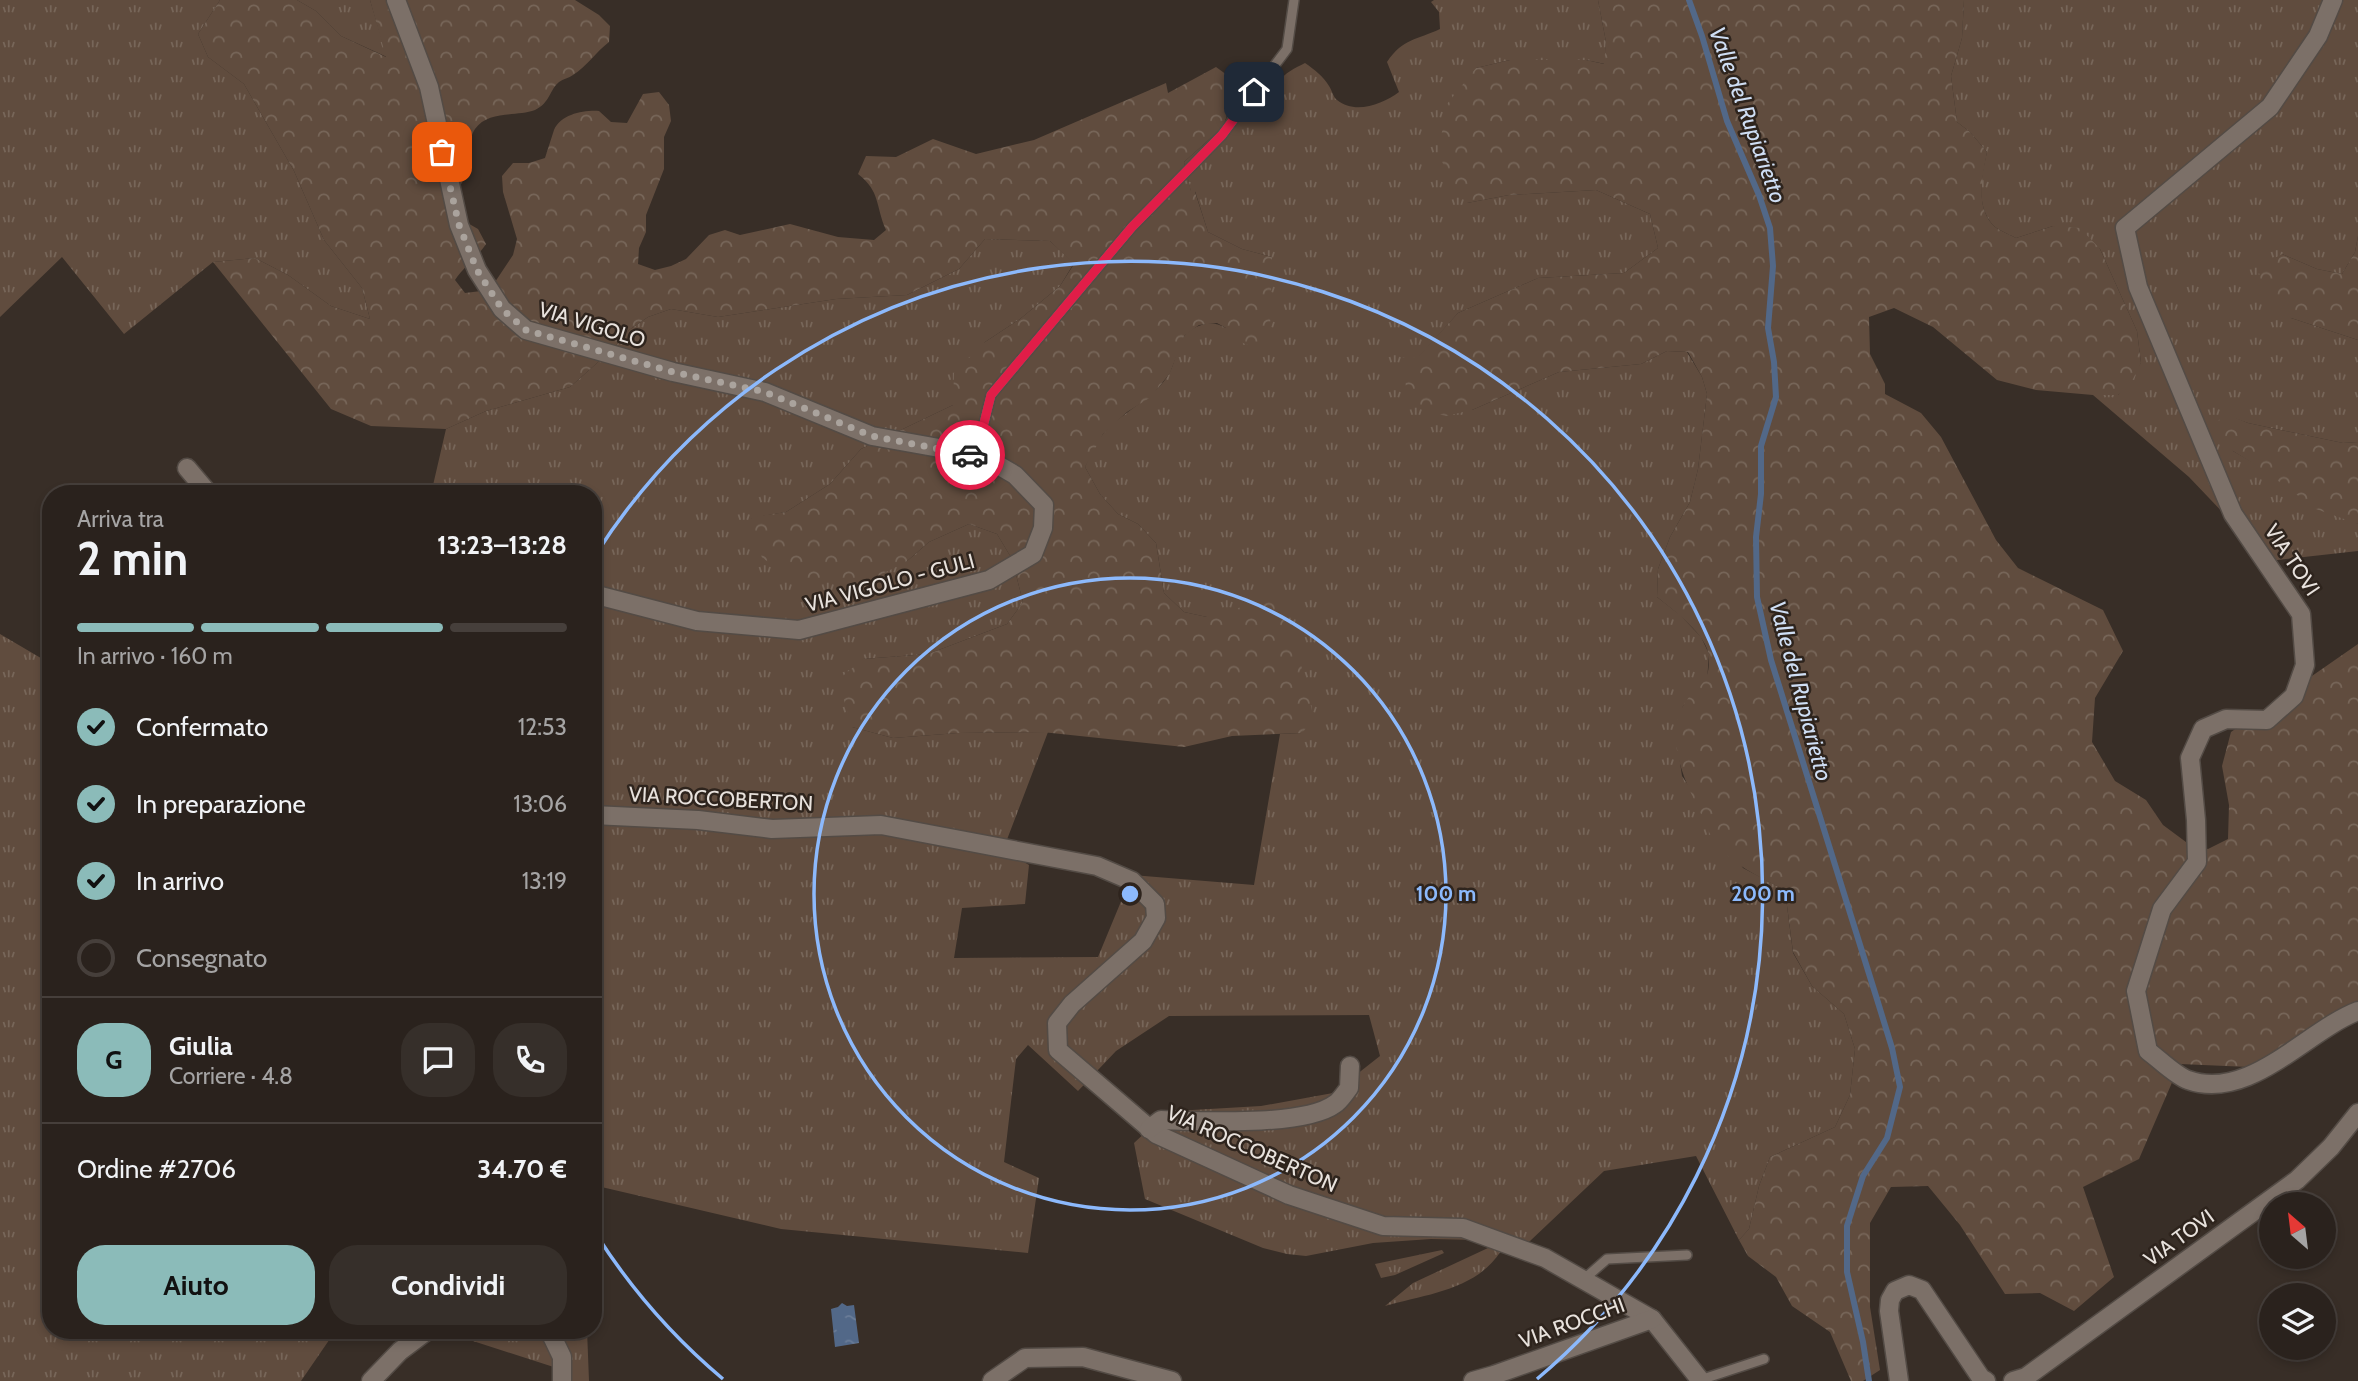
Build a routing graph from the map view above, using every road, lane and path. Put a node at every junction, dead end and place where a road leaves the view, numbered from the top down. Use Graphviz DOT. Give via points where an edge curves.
graph roads {
  1 [pos="396,0"];
  2 [pos="1294,0"];
  3 [pos="2333,0"];
  4 [pos="991,461"];
  5 [pos="187,468"];
  6 [pos="201,485"];
  7 [pos="602,596"];
  8 [pos="602,815"];
  9 [pos="2358,1011"];
  10 [pos="1350,1066"];
  11 [pos="2358,1113"];
  12 [pos="1149,1129"];
  13 [pos="1687,1255"];
  14 [pos="1583,1280"];
  15 [pos="1652,1319"];
  16 [pos="416,1339"];
  17 [pos="553,1339"];
  18 [pos="1764,1359"];
  19 [pos="371,1381"];
  20 [pos="562,1381"];
  21 [pos="992,1381"];
  22 [pos="1172,1381"];
  23 [pos="1473,1381"];
  24 [pos="1701,1381"];
  25 [pos="1899,1381"];
  26 [pos="1986,1381"];
  27 [pos="2013,1381"];
  1 -- 4 [label="street, VIA VIGOLO" via="429,88 459,225 477,270 502,309 526,330 673,372 765,392 872,436"];
  2 -- 4 [label="lane" via="1287,49 1222,135 1132,227 991,395 982,431"];
  3 -- 9 [label="street, VIA TOVI" via="2318,36 2270,107 2125,228 2138,287 2233,514 2301,614 2305,666 2294,696 2267,720 2225,719 2203,729 2190,758 2197,862 2162,909 2136,991 2148,1051 2187,1080 2213,1083 2238,1080"];
  4 -- 7 [label="street, VIA VIGOLO - GULI" via="1015,475 1044,505 1043,528 1033,554 989,580 799,631 697,621"];
  5 -- 6 [label="street"];
  8 -- 12 [label="street, VIA ROCCOBERTON" via="772,829 881,825 1097,866 1132,881 1155,904 1156,918 1143,941 1057,1023 1058,1050"];
  10 -- 12 [label="street" via="1349,1088 1334,1105 1310,1114 1261,1121 1161,1120"];
  11 -- 27 [label="street, VIA TOVI" via="2297,1180 2026,1377"];
  12 -- 14 [label="street, VIA ROCCOBERTON" via="1289,1195 1383,1226 1462,1228 1545,1258"];
  13 -- 14 [label="lane" via="1607,1259"];
  14 -- 15 [label="street, VIA ROCCOBERTON"];
  15 -- 23 [label="street, VIA ROCCHI"];
  15 -- 24 [label="street, VIA ROCCHI"];
  16 -- 19 [label="street"];
  17 -- 20 [label="street" via="562,1357"];
  18 -- 24 [label="lane"];
  21 -- 22 [label="street" via="1026,1358 1083,1357"];
  25 -- 26 [label="street" via="1889,1300 1895,1291 1909,1286 1922,1290"];
}
